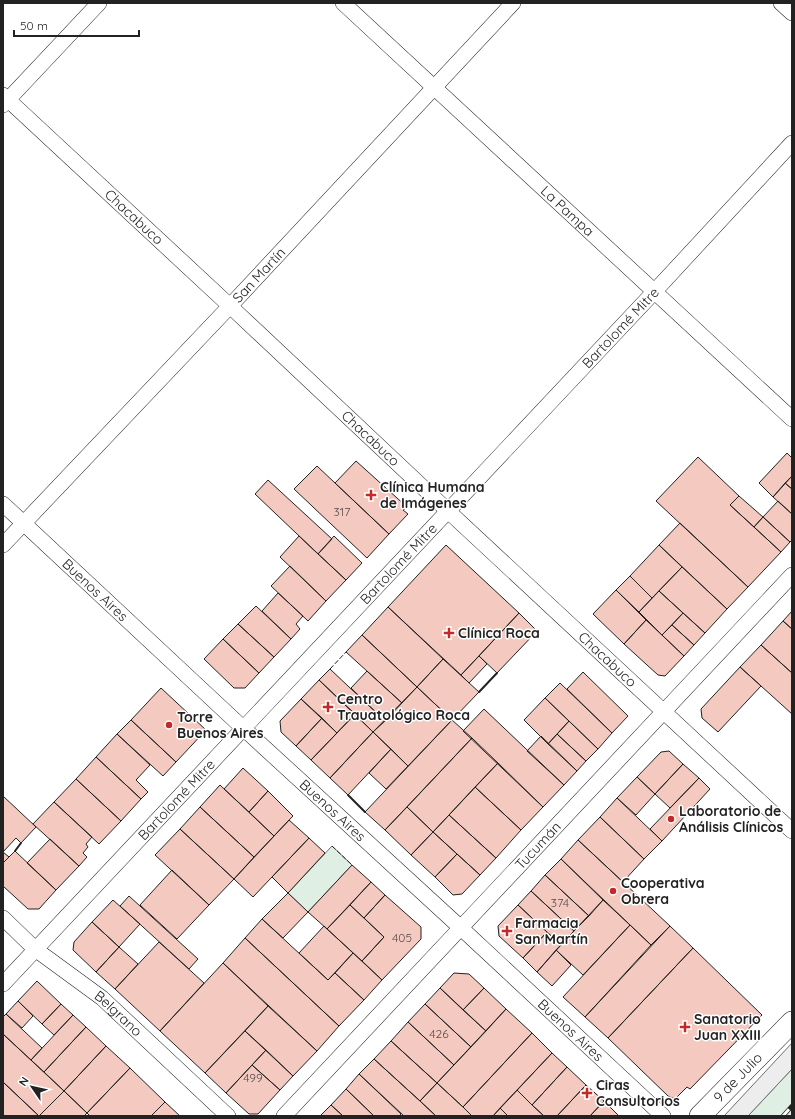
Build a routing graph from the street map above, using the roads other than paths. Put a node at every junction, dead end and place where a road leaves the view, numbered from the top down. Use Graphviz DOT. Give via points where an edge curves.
graph roads {
  1 [pos="99,3"];
  2 [pos="343,3"];
  3 [pos="513,3"];
  4 [pos="781,3"];
  5 [pos="792,13"];
  6 [pos="434,87"];
  7 [pos="5,100"];
  8 [pos="792,143"];
  9 [pos="654,292"];
  10 [pos="230,306"];
  11 [pos="792,419"];
  12 [pos="3,504"];
  13 [pos="448,511"];
  14 [pos="24,523"];
  15 [pos="3,546"];
  16 [pos="792,574"];
  17 [pos="663,712"];
  18 [pos="244,728"];
  19 [pos="792,831"];
  20 [pos="3,918"];
  21 [pos="461,928"];
  22 [pos="35,949"];
  23 [pos="3,984"];
  24 [pos="792,1022"];
  25 [pos="228,1116"];
  26 [pos="284,1116"];
  27 [pos="663,1116"];
  28 [pos="700,1116"];
  1 -- 7 [label="street"];
  2 -- 6 [label="street, La Pampa"];
  3 -- 6 [label="street, San Martín"];
  4 -- 5 [label="street"];
  6 -- 9 [label="street, La Pampa"];
  6 -- 10 [label="street, San Martín"];
  7 -- 10 [label="street, Chacabuco"];
  8 -- 9 [label="street, Bartolomé Mitre"];
  9 -- 11 [label="street, La Pampa"];
  9 -- 13 [label="street, Bartolomé Mitre"];
  10 -- 13 [label="street, Chacabuco"];
  10 -- 14 [label="street, San Martín"];
  12 -- 14 [label="street, Buenos Aires"];
  13 -- 17 [label="street, Chacabuco"];
  13 -- 18 [label="street, Bartolomé Mitre"];
  14 -- 15 [label="street, San Martín"];
  14 -- 18 [label="street, Buenos Aires"];
  16 -- 17 [label="street, Tucumán"];
  17 -- 19 [label="street, Chacabuco"];
  17 -- 21 [label="street, Tucumán"];
  18 -- 21 [label="street, Buenos Aires"];
  18 -- 22 [label="street, Bartolomé Mitre"];
  20 -- 22 [label="street, Belgrano"];
  21 -- 26 [label="street, Tucumán"];
  21 -- 27 [label="street, Buenos Aires"];
  22 -- 23 [label="street, Bartolomé Mitre"];
  22 -- 25 [label="street, Belgrano" via="102,998"];
  24 -- 28 [label="main road, 9 de Julio"];
}
